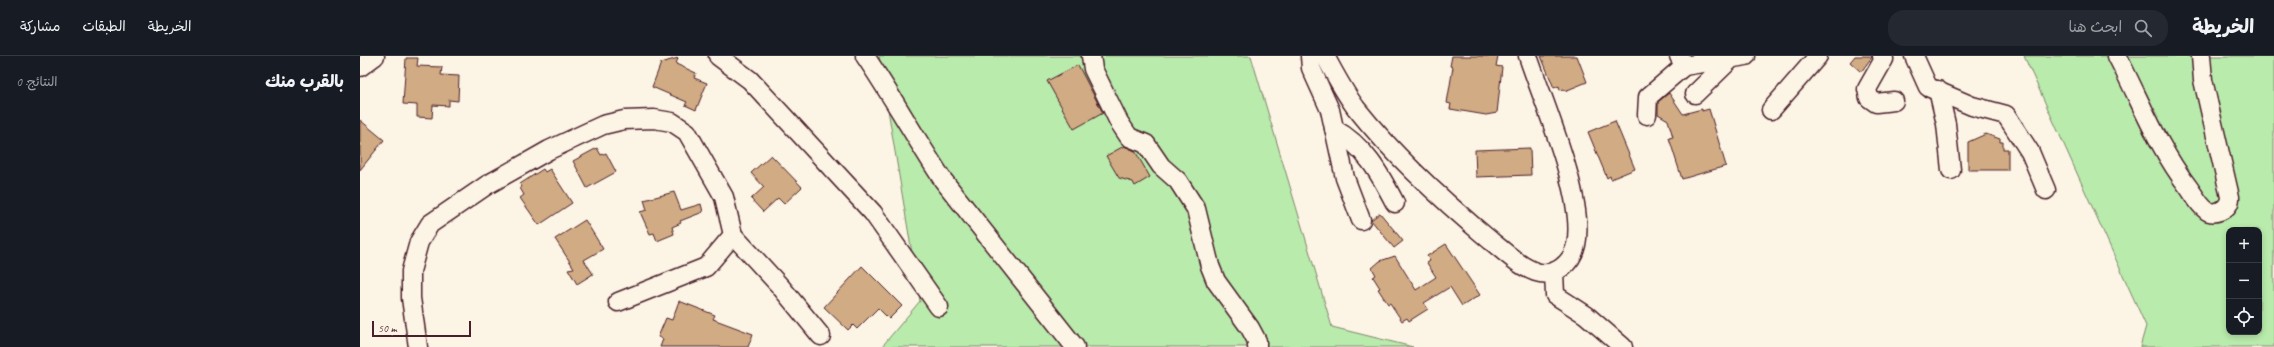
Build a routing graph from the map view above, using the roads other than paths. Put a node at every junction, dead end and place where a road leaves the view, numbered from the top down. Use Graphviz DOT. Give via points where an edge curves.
graph roads {
  1 [pos="375,56"];
  2 [pos="718,56"];
  3 [pos="865,56"];
  4 [pos="1091,56"];
  5 [pos="1312,56"];
  6 [pos="1325,56"];
  7 [pos="1528,56"];
  8 [pos="1818,56"];
  9 [pos="1882,56"];
  10 [pos="1914,56"];
  11 [pos="2117,56"];
  12 [pos="2201,56"];
  13 [pos="1739,57"];
  14 [pos="1682,61"];
  15 [pos="360,67"];
  16 [pos="1341,84"];
  17 [pos="1938,90"];
  18 [pos="1695,94"];
  19 [pos="1894,101"];
  20 [pos="1771,110"];
  21 [pos="1647,115"];
  22 [pos="1334,129"];
  23 [pos="1951,170"];
  24 [pos="2046,190"];
  25 [pos="1395,203"];
  26 [pos="1361,220"];
  27 [pos="733,235"];
  28 [pos="1554,272"];
  29 [pos="618,302"];
  30 [pos="939,307"];
  31 [pos="821,336"];
  32 [pos="418,347"];
  33 [pos="1075,347"];
  34 [pos="1257,347"];
  35 [pos="1623,347"];
  1 -- 15 [label="street"];
  2 -- 30 [label="street" via="750,80 873,213"];
  3 -- 33 [label="street" via="887,87 942,180"];
  4 -- 34 [label="street" via="1093,69 1129,137 1146,144 1161,166 1178,182 1196,209 1214,276 1250,328"];
  5 -- 16 [label="street"];
  5 -- 22 [label="street" via="1311,68 1330,110"];
  6 -- 16 [label="street"];
  7 -- 28 [label="street" via="1568,172 1576,219 1576,245 1569,262"];
  8 -- 20 [label="street"];
  9 -- 19 [label="street" via="1884,59 1867,89 1869,98 1876,103"];
  10 -- 17 [label="street" via="1928,87"];
  11 -- 12 [label="street" via="2172,166 2204,209 2213,213 2224,209 2230,197 2204,87"];
  13 -- 14 [label="street"];
  13 -- 18 [label="street"];
  14 -- 21 [label="street" via="1648,97"];
  16 -- 28 [label="street" via="1356,108 1452,209 1521,265 1537,272"];
  17 -- 23 [label="street" via="1946,124"];
  17 -- 24 [label="street" via="1972,106 2006,115 2023,139"];
  22 -- 25 [label="street" via="1347,136 1364,152 1381,176"];
  22 -- 26 [label="street" via="1345,178"];
  27 -- 29 [label="street" via="706,267"];
  27 -- 31 [label="street"];
  27 -- 32 [label="street" via="724,197 687,132 672,122 654,119 624,120 603,125 549,150 487,185 430,224 419,242 411,271 411,298"];
  28 -- 35 [label="street" via="1555,295 1586,315"];
}
